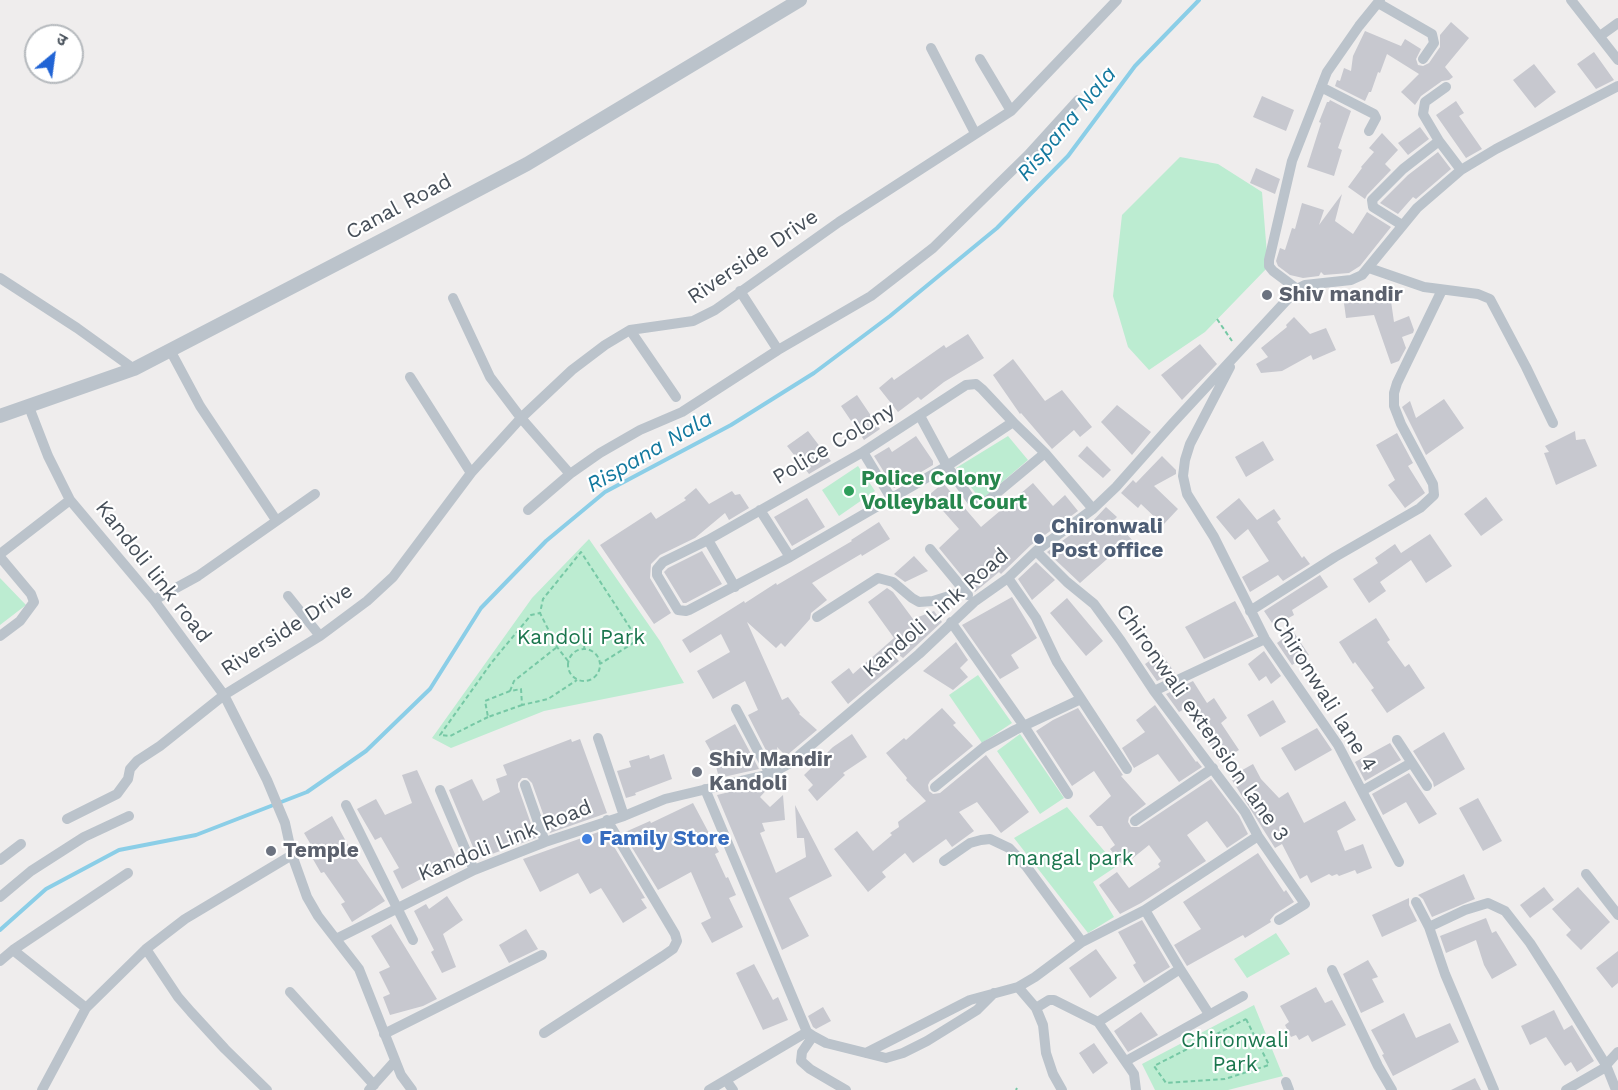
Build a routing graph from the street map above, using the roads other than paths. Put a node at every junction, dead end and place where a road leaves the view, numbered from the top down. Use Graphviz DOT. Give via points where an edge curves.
graph roads {
  1 [pos="800,0"];
  2 [pos="1117,0"];
  3 [pos="1571,0"];
  4 [pos="1379,2"];
  5 [pos="1618,23"];
  6 [pos="1600,36"];
  7 [pos="931,48"];
  8 [pos="980,59"];
  9 [pos="1424,59"];
  10 [pos="1618,60"];
  11 [pos="1618,86"];
  12 [pos="1321,87"];
  13 [pos="1446,87"];
  14 [pos="1078,100"];
  15 [pos="1011,111"];
  16 [pos="1369,131"];
  17 [pos="975,133"];
  18 [pos="1439,141"];
  19 [pos="1461,170"];
  20 [pos="1402,225"];
  21 [pos="1369,268"];
  22 [pos="0,278"];
  23 [pos="1297,289"];
  24 [pos="740,291"];
  25 [pos="1442,291"];
  26 [pos="453,298"];
  27 [pos="630,330"];
  28 [pos="170,350"];
  29 [pos="778,350"];
  30 [pos="1239,351"];
  31 [pos="134,369"];
  32 [pos="410,377"];
  33 [pos="676,397"];
  34 [pos="29,407"];
  35 [pos="0,416"];
  36 [pos="920,416"];
  37 [pos="521,418"];
  38 [pos="1013,423"];
  39 [pos="1553,423"];
  40 [pos="863,452"];
  41 [pos="1045,453"];
  42 [pos="947,466"];
  43 [pos="471,473"];
  44 [pos="570,474"];
  45 [pos="315,494"];
  46 [pos="891,498"];
  47 [pos="70,500"];
  48 [pos="1093,509"];
  49 [pos="528,510"];
  50 [pos="760,510"];
  51 [pos="276,520"];
  52 [pos="708,540"];
  53 [pos="930,549"];
  54 [pos="1036,552"];
  55 [pos="0,555"];
  56 [pos="790,557"];
  57 [pos="1008,578"];
  58 [pos="735,587"];
  59 [pos="965,591"];
  60 [pos="288,596"];
  61 [pos="154,600"];
  62 [pos="974,602"];
  63 [pos="1250,611"];
  64 [pos="817,617"];
  65 [pos="951,622"];
  66 [pos="0,636"];
  67 [pos="320,636"];
  68 [pos="1265,639"];
  69 [pos="1154,691"];
  70 [pos="224,695"];
  71 [pos="1081,699"];
  72 [pos="736,709"];
  73 [pos="1024,726"];
  74 [pos="598,738"];
  75 [pos="1397,740"];
  76 [pos="1411,763"];
  77 [pos="1213,768"];
  78 [pos="1127,770"];
  79 [pos="770,774"];
  80 [pos="525,785"];
  81 [pos="1427,786"];
  82 [pos="934,787"];
  83 [pos="705,789"];
  84 [pos="440,790"];
  85 [pos="1362,791"];
  86 [pos="1068,794"];
  87 [pos="346,805"];
  88 [pos="129,816"];
  89 [pos="624,816"];
  90 [pos="68,819"];
  91 [pos="607,820"];
  92 [pos="1135,821"];
  93 [pos="1258,836"];
  94 [pos="545,842"];
  95 [pos="21,844"];
  96 [pos="292,855"];
  97 [pos="0,860"];
  98 [pos="944,861"];
  99 [pos="1399,862"];
  100 [pos="474,870"];
  101 [pos="128,873"];
  102 [pos="1586,874"];
  103 [pos="0,897"];
  104 [pos="1416,902"];
  105 [pos="396,908"];
  106 [pos="1145,910"];
  107 [pos="1618,915"];
  108 [pos="1279,920"];
  109 [pos="1429,927"];
  110 [pos="336,939"];
  111 [pos="413,940"];
  112 [pos="1082,942"];
  113 [pos="146,949"];
  114 [pos="13,950"];
  115 [pos="542,955"];
  116 [pos="0,961"];
  117 [pos="1180,969"];
  118 [pos="1332,970"];
  119 [pos="1018,987"];
  120 [pos="290,992"];
  121 [pos="994,993"];
  122 [pos="1243,996"];
  123 [pos="86,1008"];
  124 [pos="1036,1008"];
  125 [pos="1209,1014"];
  126 [pos="1098,1022"];
  127 [pos="544,1033"];
  128 [pos="384,1034"];
  129 [pos="810,1034"];
  130 [pos="1618,1052"];
  131 [pos="866,1053"];
  132 [pos="395,1061"];
  133 [pos="1126,1061"];
  134 [pos="1606,1066"];
  135 [pos="726,1080"];
  136 [pos="371,1087"];
  137 [pos="42,1090"];
  138 [pos="267,1090"];
  139 [pos="412,1090"];
  140 [pos="709,1090"];
  141 [pos="733,1090"];
  142 [pos="846,1090"];
  143 [pos="1062,1090"];
  144 [pos="1136,1090"];
  145 [pos="1392,1090"];
  146 [pos="1494,1090"];
  147 [pos="1566,1090"];
  148 [pos="1616,1090"];
  1 -- 28 [label="street, Canal Road" via="527,164"];
  2 -- 15 [label="street, Riverside Drive"];
  3 -- 6 [label="street"];
  4 -- 9 [label="street" via="1432,33 1434,43"];
  4 -- 12 [label="street" via="1327,72"];
  5 -- 6 [label="street"];
  6 -- 10 [label="street"];
  7 -- 17 [label="street"];
  8 -- 15 [label="street"];
  11 -- 19 [label="street"];
  12 -- 16 [label="street" via="1374,114 1376,118"];
  12 -- 23 [label="street" via="1292,161 1269,260 1273,271"];
  13 -- 18 [label="street" via="1423,107"];
  14 -- 29 [label="street" via="933,248 871,296"];
  15 -- 17 [label="street, Riverside Drive"];
  17 -- 24 [label="street, Riverside Drive"];
  18 -- 19 [label="street"];
  18 -- 20 [label="street" via="1402,169 1372,200 1373,207"];
  19 -- 20 [label="street"];
  20 -- 21 [label="street"];
  21 -- 23 [label="street" via="1351,280"];
  21 -- 25 [label="street"];
  22 -- 31 [label="street"];
  23 -- 30 [label="street, Kandoli Link Road"];
  24 -- 27 [label="street, Riverside Drive" via="693,321"];
  24 -- 29 [label="street"];
  25 -- 39 [label="street" via="1490,299"];
  25 -- 63 [label="street" via="1394,393 1401,424 1433,484 1434,495 1420,508"];
  26 -- 37 [label="street" via="490,377"];
  27 -- 33 [label="street"];
  27 -- 37 [label="street, Riverside Drive" via="572,370"];
  28 -- 31 [label="street, Canal Road"];
  28 -- 51 [label="street" via="200,406"];
  29 -- 44 [label="street" via="681,412 640,430"];
  30 -- 48 [label="street, Kandoli Link Road"];
  30 -- 63 [label="street, Chironwali lane 4" via="1197,428 1183,476 1187,494 1214,537"];
  31 -- 34 [label="street, Canal Road"];
  32 -- 43 [label="street"];
  34 -- 35 [label="street, Canal Road"];
  34 -- 47 [label="street, Kandoli link road"];
  36 -- 38 [label="street, Police Colony" via="971,383 982,389"];
  36 -- 40 [label="street, Police Colony"];
  36 -- 42 [label="street"];
  37 -- 43 [label="street, Riverside Drive"];
  37 -- 44 [label="street"];
  38 -- 41 [label="street"];
  38 -- 42 [label="street"];
  40 -- 46 [label="street"];
  40 -- 50 [label="street, Police Colony"];
  41 -- 42 [label="street" via="981,504 972,501"];
  41 -- 48 [label="street"];
  42 -- 46 [label="street"];
  43 -- 67 [label="street, Riverside Drive" via="393,577"];
  44 -- 49 [label="street"];
  45 -- 51 [label="street"];
  46 -- 56 [label="street"];
  47 -- 55 [label="street"];
  47 -- 61 [label="street, Kandoli link road"];
  48 -- 54 [label="street, Kandoli Link Road"];
  50 -- 52 [label="street, Police Colony"];
  50 -- 56 [label="street"];
  51 -- 61 [label="street" via="198,576"];
  52 -- 58 [label="street"];
  52 -- 58 [label="street, Police Colony" via="663,562 657,575 682,611"];
  53 -- 59 [label="street"];
  54 -- 57 [label="street, Kandoli Link Road"];
  54 -- 69 [label="street, Chironwali extension lane 3" via="1094,604"];
  55 -- 66 [label="street" via="34,602 21,621"];
  56 -- 58 [label="street"];
  57 -- 62 [label="street, Kandoli Link Road"];
  57 -- 71 [label="street" via="1036,618 1056,663"];
  59 -- 62 [label="street"];
  59 -- 64 [label="street" via="919,602 893,582 878,578"];
  60 -- 67 [label="street"];
  61 -- 70 [label="street, Kandoli link road"];
  62 -- 65 [label="street, Kandoli Link Road"];
  63 -- 68 [label="street, Chironwali lane 4"];
  65 -- 73 [label="street"];
  65 -- 79 [label="street, Kandoli Link Road" via="894,676 790,763"];
  67 -- 70 [label="street, Riverside Drive"];
  68 -- 69 [label="street"];
  68 -- 85 [label="street, Chironwali lane 4" via="1338,745"];
  69 -- 77 [label="street, Chironwali extension lane 3"];
  70 -- 90 [label="street, Riverside Drive" via="137,761 117,794"];
  70 -- 96 [label="street, Kandoli link road" via="267,780 285,823"];
  71 -- 73 [label="street"];
  71 -- 78 [label="street"];
  72 -- 79 [label="street"];
  73 -- 82 [label="street" via="984,747"];
  73 -- 86 [label="street"];
  74 -- 89 [label="street"];
  75 -- 76 [label="street"];
  76 -- 81 [label="street"];
  76 -- 85 [label="street"];
  77 -- 92 [label="street"];
  77 -- 93 [label="street, Chironwali extension lane 3"];
  79 -- 83 [label="street, Kandoli Link Road"];
  80 -- 94 [label="street"];
  83 -- 89 [label="street, Kandoli Link Road"];
  83 -- 129 [label="street"];
  84 -- 100 [label="street"];
  85 -- 99 [label="street, Chironwali lane 4"];
  87 -- 105 [label="street"];
  88 -- 103 [label="street" via="84,837 31,871"];
  89 -- 91 [label="street, Kandoli Link Road"];
  91 -- 94 [label="street, Kandoli Link Road"];
  91 -- 127 [label="street" via="677,942 663,956"];
  93 -- 106 [label="street"];
  93 -- 108 [label="street, Chironwali extension lane 3" via="1305,904"];
  94 -- 100 [label="street, Kandoli Link Road"];
  95 -- 97 [label="street"];
  96 -- 110 [label="street" via="307,897"];
  96 -- 113 [label="street" via="185,919"];
  98 -- 112 [label="street" via="981,840 990,839 1010,848"];
  100 -- 105 [label="street, Kandoli Link Road"];
  101 -- 114 [label="street"];
  102 -- 107 [label="street"];
  104 -- 109 [label="street"];
  105 -- 110 [label="street, Kandoli Link Road"];
  105 -- 111 [label="street"];
  106 -- 112 [label="street"];
  106 -- 117 [label="street"];
  109 -- 134 [label="street" via="1465,909 1488,903 1505,911 1530,943"];
  109 -- 146 [label="street"];
  110 -- 128 [label="street" via="359,969"];
  112 -- 119 [label="street"];
  113 -- 123 [label="street"];
  113 -- 138 [label="street" via="185,1005"];
  114 -- 116 [label="street"];
  114 -- 123 [label="street"];
  115 -- 128 [label="street"];
  117 -- 125 [label="street"];
  117 -- 126 [label="street"];
  118 -- 145 [label="street"];
  119 -- 121 [label="street"];
  119 -- 124 [label="street"];
  120 -- 136 [label="street"];
  121 -- 131 [label="street" via="970,1000"];
  121 -- 131 [label="street" via="977,1010 903,1053 886,1058"];
  122 -- 125 [label="street"];
  123 -- 137 [label="street"];
  124 -- 126 [label="street" via="1054,1000"];
  124 -- 143 [label="street" via="1043,1025 1046,1053"];
  125 -- 133 [label="street"];
  126 -- 133 [label="street"];
  128 -- 132 [label="street"];
  129 -- 131 [label="street" via="826,1043"];
  129 -- 135 [label="street"];
  129 -- 142 [label="street" via="801,1060"];
  130 -- 134 [label="street"];
  132 -- 136 [label="street"];
  132 -- 139 [label="street"];
  133 -- 144 [label="street" via="1134,1074"];
  134 -- 147 [label="street"];
  134 -- 148 [label="street"];
  135 -- 140 [label="street"];
  135 -- 141 [label="street"];
}
